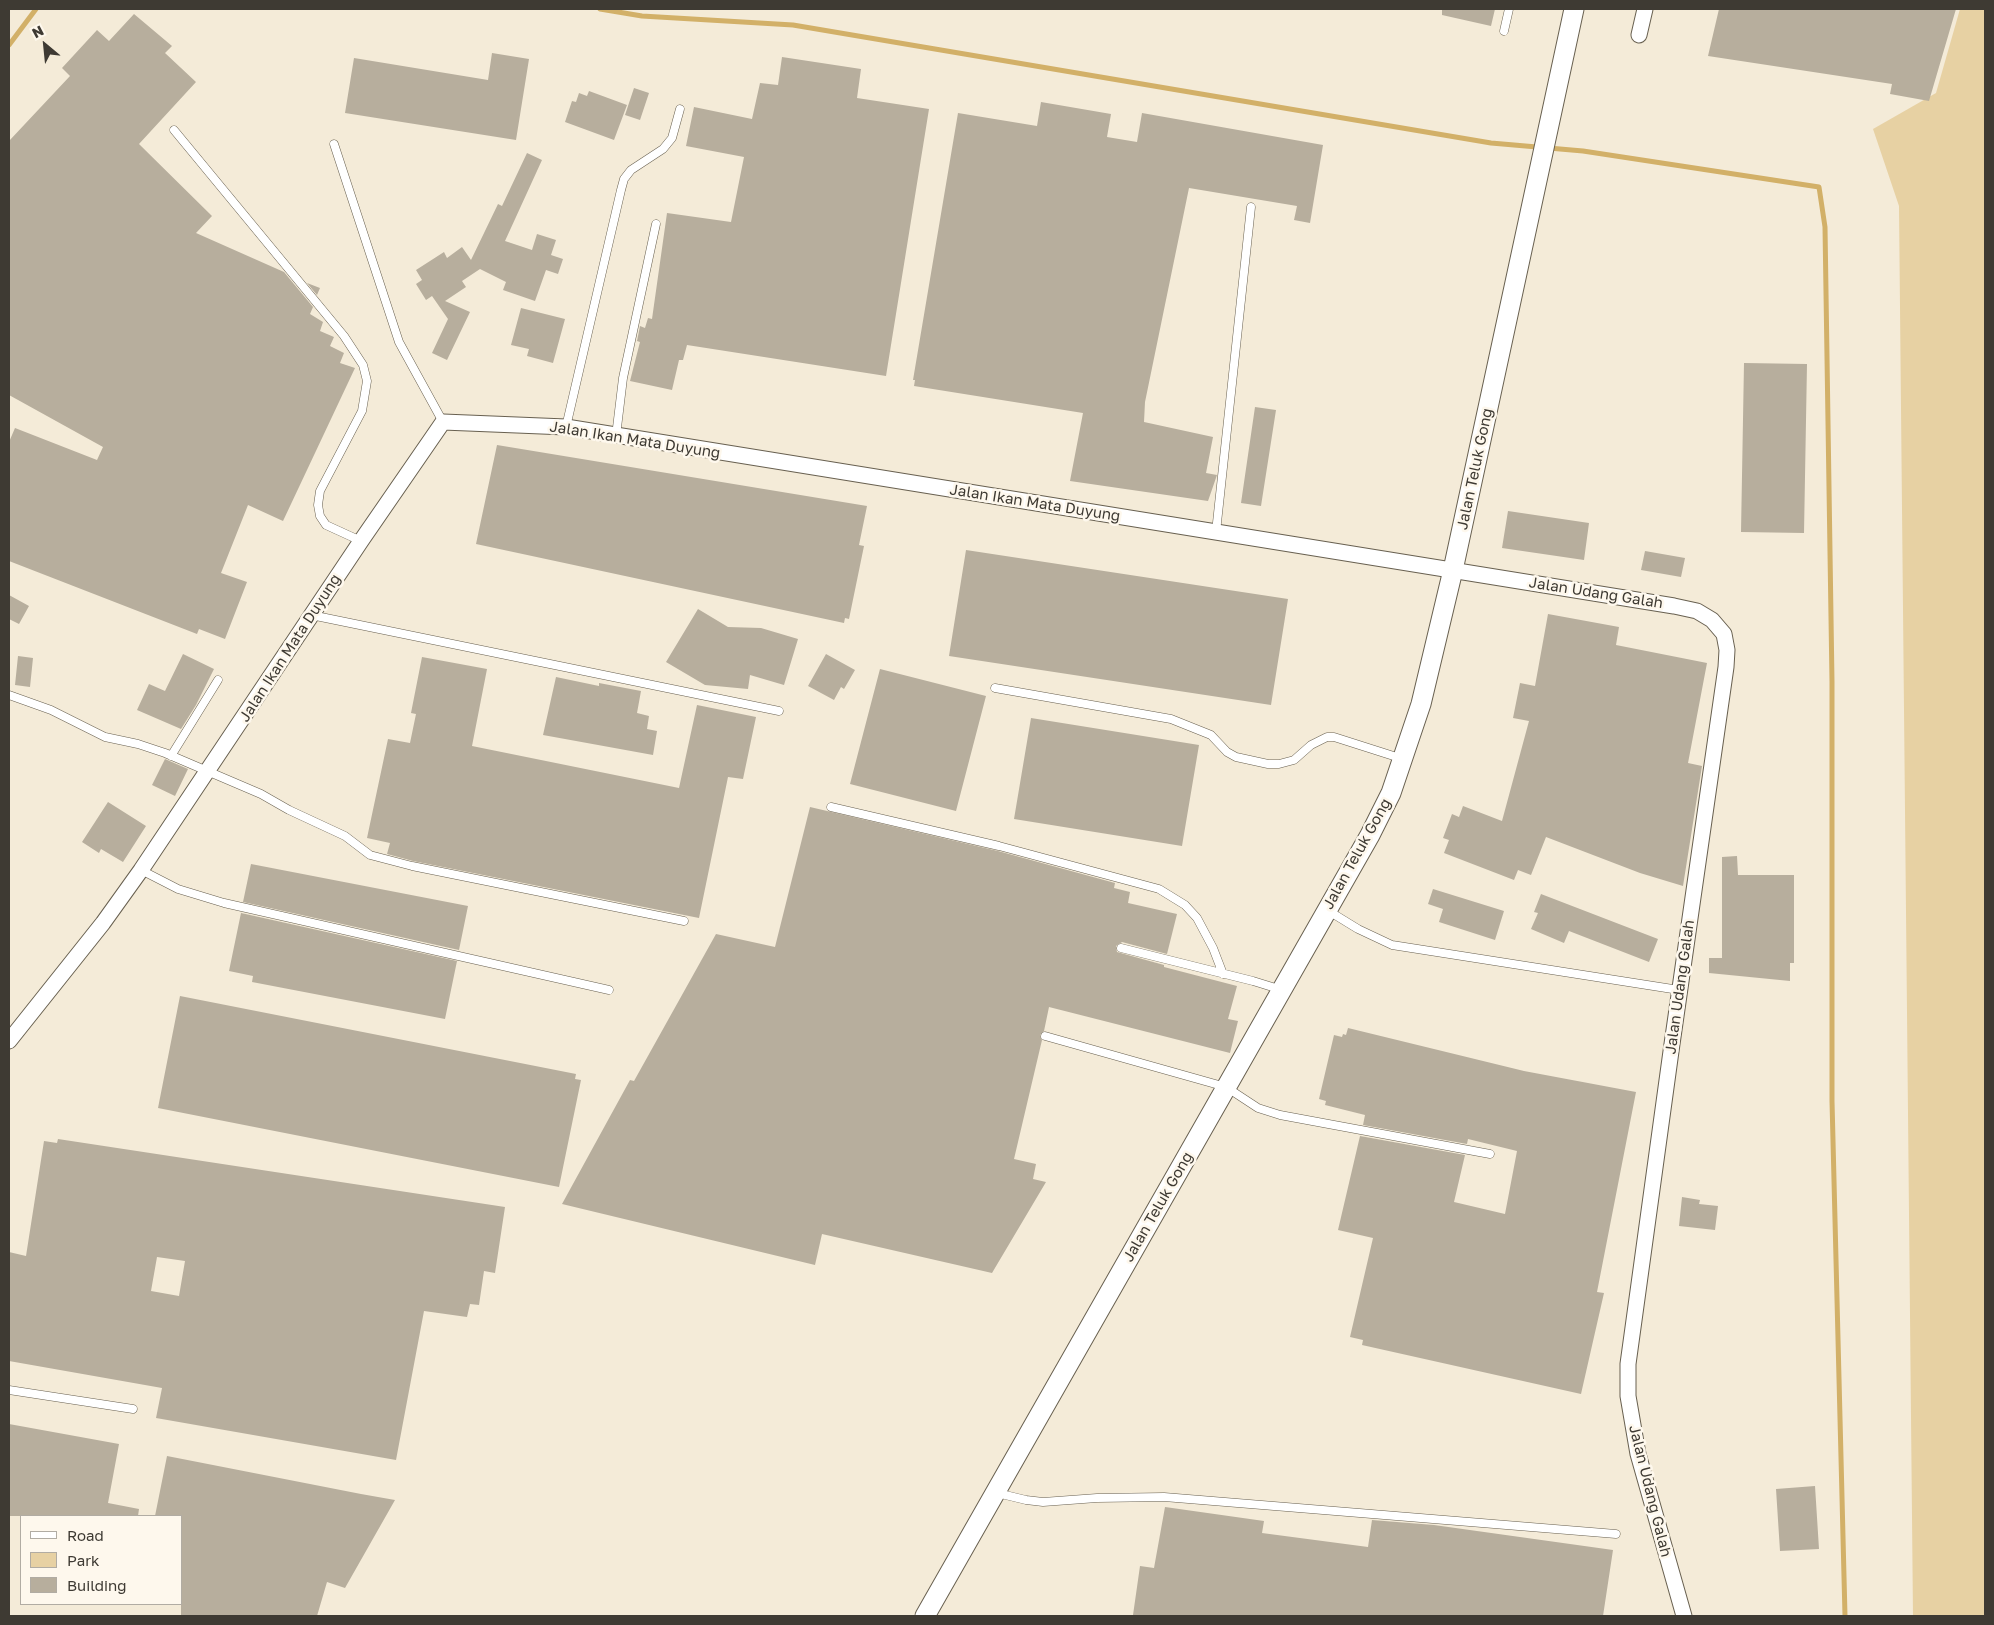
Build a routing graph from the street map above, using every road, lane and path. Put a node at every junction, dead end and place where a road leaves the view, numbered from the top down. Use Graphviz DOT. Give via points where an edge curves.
graph roads {
  1 [pos="1509,9"];
  2 [pos="1574,9"];
  3 [pos="1645,9"];
  4 [pos="1504,31"];
  5 [pos="1639,35"];
  6 [pos="680,109"];
  7 [pos="174,130"];
  8 [pos="334,144"];
  9 [pos="1251,207"];
  10 [pos="656,224"];
  11 [pos="443,422"];
  12 [pos="566,427"];
  13 [pos="616,436"];
  14 [pos="1216,532"];
  15 [pos="361,541"];
  16 [pos="1453,570"];
  17 [pos="312,615"];
  18 [pos="218,680"];
  19 [pos="995,688"];
  20 [pos="9,695"];
  21 [pos="778,711"];
  22 [pos="171,756"];
  23 [pos="1403,759"];
  24 [pos="207,772"];
  25 [pos="830,808"];
  26 [pos="141,870"];
  27 [pos="1327,910"];
  28 [pos="684,921"];
  29 [pos="1121,948"];
  30 [pos="1222,974"];
  31 [pos="609,990"];
  32 [pos="1282,990"];
  33 [pos="1679,990"];
  34 [pos="1045,1036"];
  35 [pos="9,1041"];
  36 [pos="1226,1088"];
  37 [pos="1490,1154"];
  38 [pos="9,1390"];
  39 [pos="133,1409"];
  40 [pos="995,1492"];
  41 [pos="1616,1534"];
  42 [pos="925,1616"];
  43 [pos="1684,1616"];
  1 -- 4 [label="lane"];
  2 -- 16 [label="street, Jalan Teluk Gong"];
  3 -- 5 [label="street"];
  6 -- 12 [label="lane" via="672,138 663,149 631,170 624,179"];
  7 -- 15 [label="lane" via="344,336 363,365 367,381 362,411 320,491 318,505 326,525"];
  8 -- 11 [label="lane" via="399,342"];
  9 -- 14 [label="lane"];
  10 -- 13 [label="lane" via="623,378"];
  11 -- 12 [label="street, Jalan Ikan Mata Duyung"];
  11 -- 15 [label="street, Jalan Ikan Mata Duyung"];
  12 -- 13 [label="street, Jalan Ikan Mata Duyung"];
  13 -- 14 [label="street, Jalan Ikan Mata Duyung"];
  14 -- 16 [label="street, Jalan Ikan Mata Duyung"];
  15 -- 17 [label="street, Jalan Ikan Mata Duyung"];
  16 -- 23 [label="street, Jalan Teluk Gong" via="1421,704"];
  16 -- 33 [label="street, Jalan Udang Galah" via="1674,606 1705,614 1724,634 1726,667"];
  17 -- 21 [label="lane"];
  17 -- 24 [label="street, Jalan Ikan Mata Duyung"];
  18 -- 22 [label="lane"];
  19 -- 23 [label="lane" via="1171,718 1211,735 1236,758 1268,764 1294,760 1311,745 1327,737"];
  20 -- 22 [label="lane" via="51,710 105,737"];
  22 -- 24 [label="lane"];
  23 -- 27 [label="street, Jalan Teluk Gong" via="1391,793"];
  24 -- 26 [label="street, Jalan Ikan Mata Duyung"];
  24 -- 28 [label="lane" via="345,836 370,855"];
  25 -- 30 [label="lane" via="999,846 1159,889 1185,905 1197,918"];
  26 -- 31 [label="lane" via="178,889 224,903"];
  26 -- 35 [label="street, Jalan Ikan Mata Duyung"];
  27 -- 32 [label="street, Jalan Teluk Gong"];
  27 -- 33 [label="lane" via="1392,945"];
  29 -- 30 [label="lane"];
  30 -- 32 [label="lane"];
  32 -- 36 [label="street, Jalan Teluk Gong"];
  33 -- 43 [label="street, Jalan Udang Galah" via="1631,1337 1628,1396 1638,1454"];
  34 -- 36 [label="lane"];
  36 -- 37 [label="lane" via="1258,1108 1280,1115"];
  36 -- 40 [label="street, Jalan Teluk Gong"];
  38 -- 39 [label="lane"];
  40 -- 41 [label="lane" via="1043,1502 1164,1497"];
  40 -- 42 [label="street, Jalan Teluk Gong"];
}
